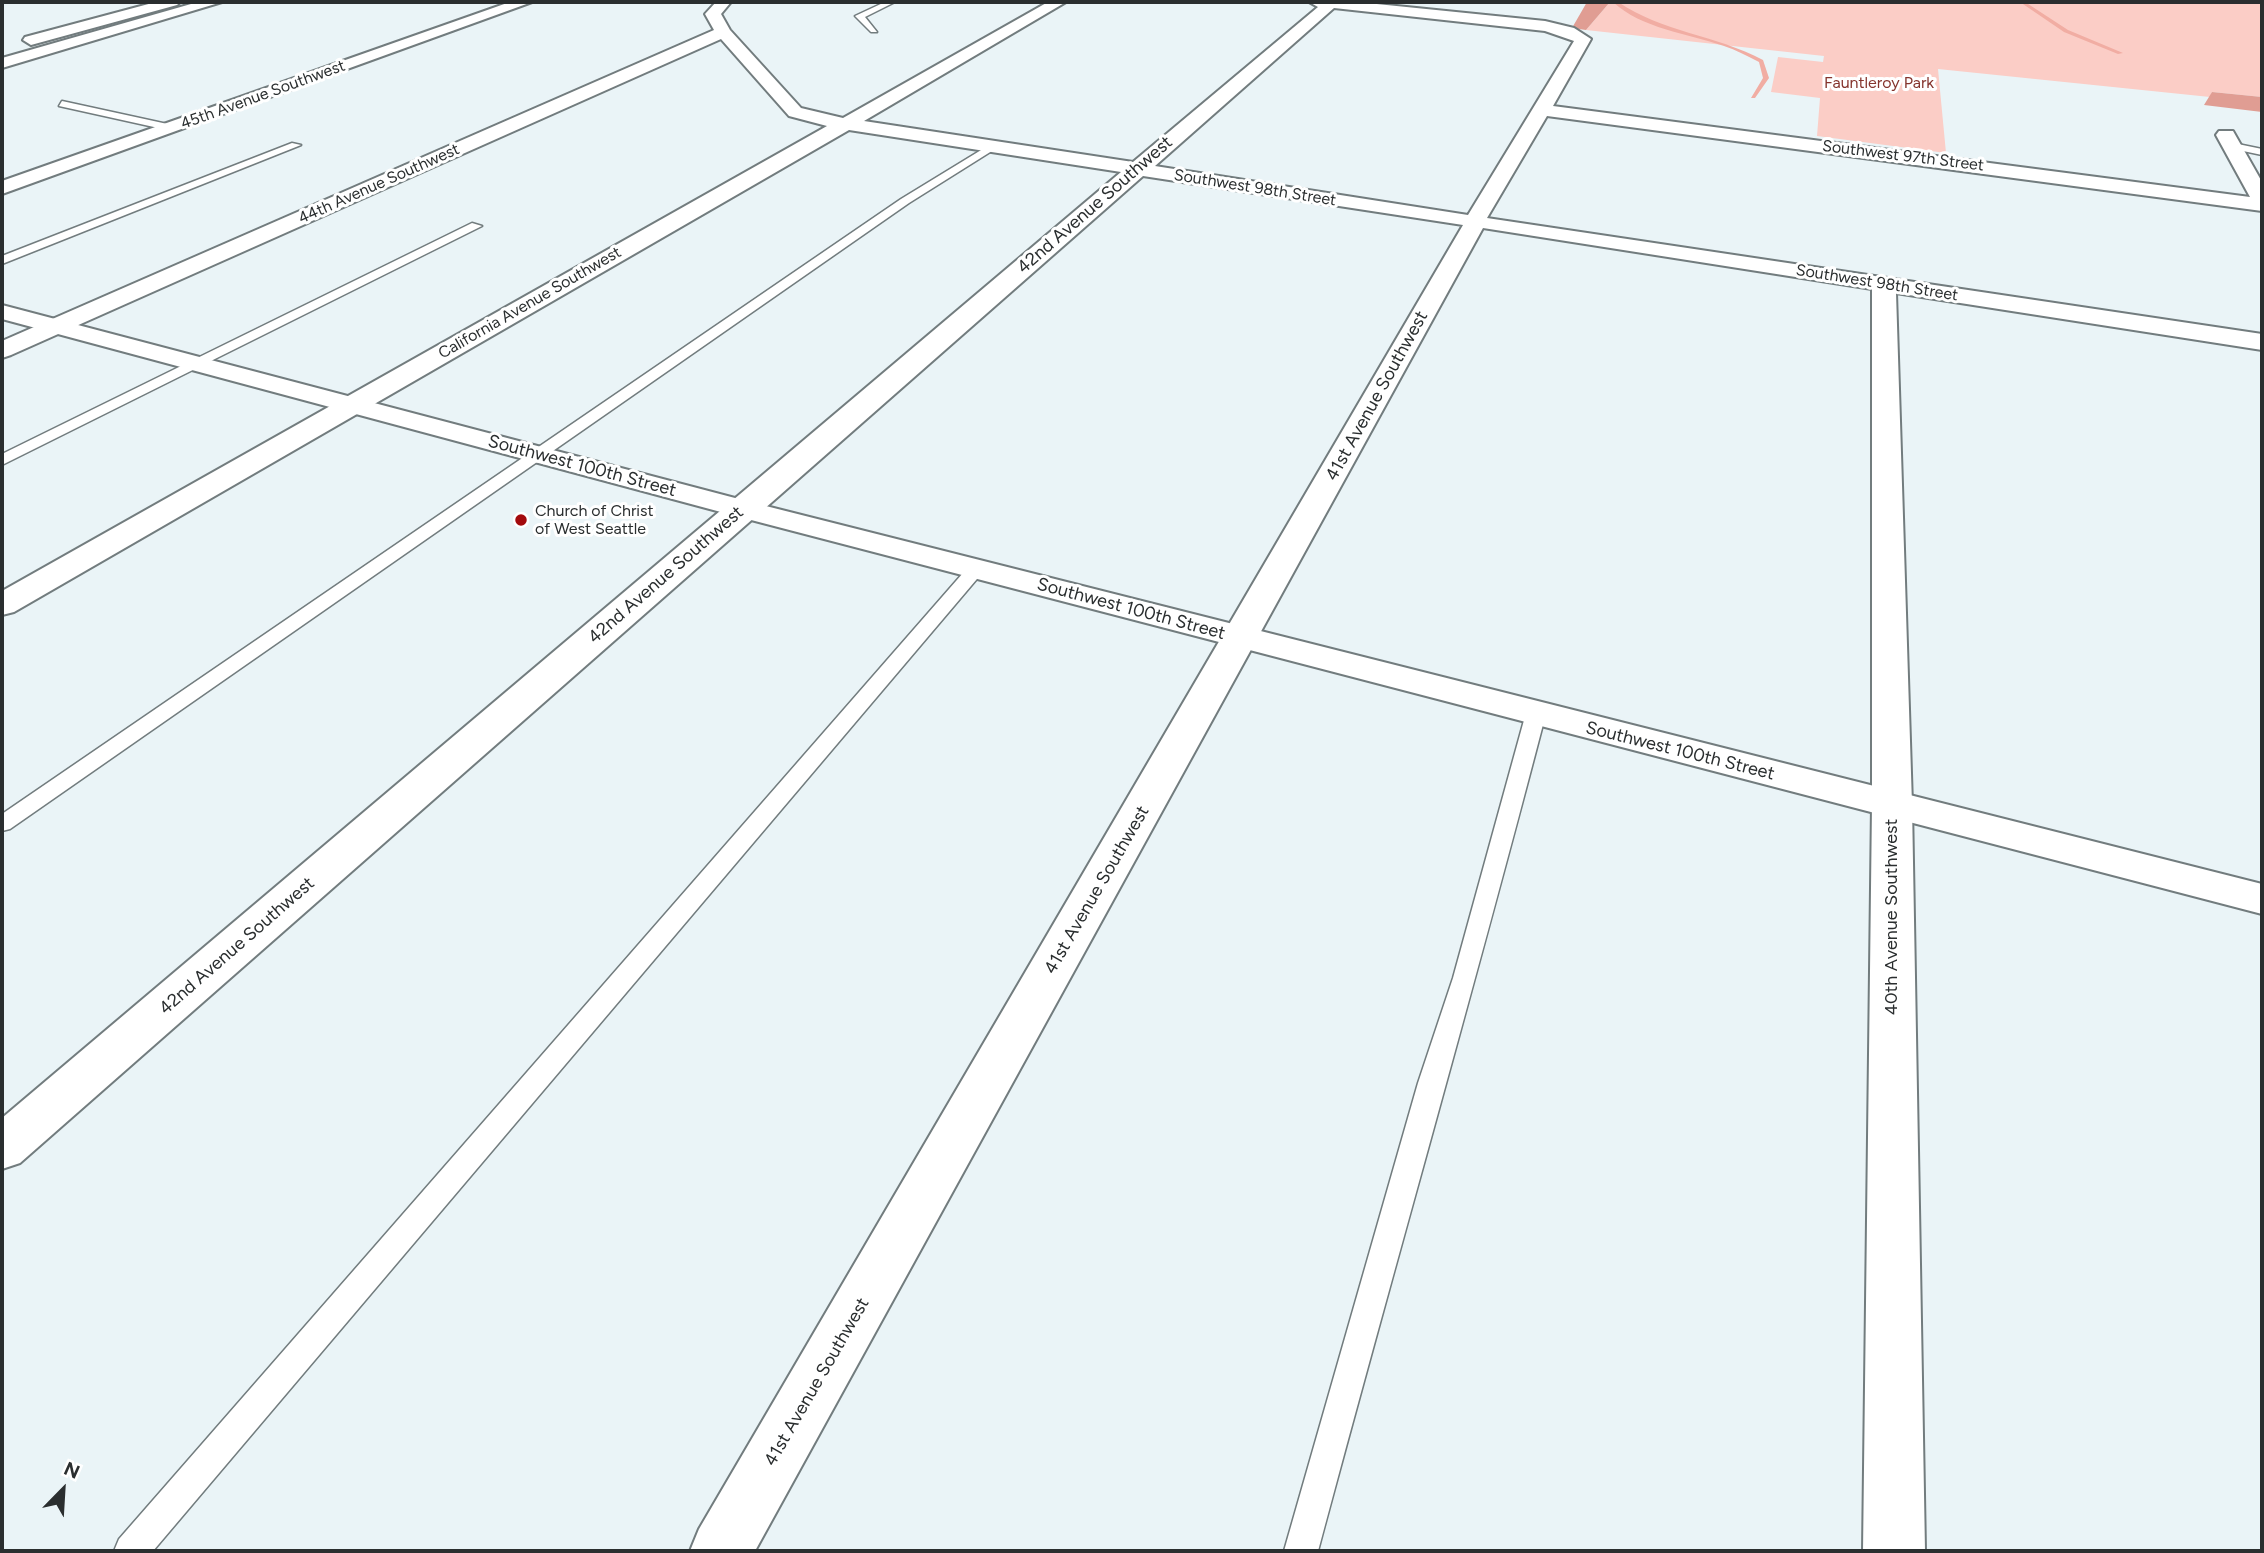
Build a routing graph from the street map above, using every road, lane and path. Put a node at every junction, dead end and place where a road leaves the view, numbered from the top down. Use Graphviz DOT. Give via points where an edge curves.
graph roads {
  1 [pos="172,2"];
  2 [pos="214,2"];
  3 [pos="524,2"];
  4 [pos="724,2"];
  5 [pos="891,2"];
  6 [pos="1059,2"];
  7 [pos="1442,2"];
  8 [pos="1324,3"];
  9 [pos="1428,13"];
  10 [pos="874,30"];
  11 [pos="723,32"];
  12 [pos="31,40"];
  13 [pos="2,63"];
  14 [pos="62,104"];
  15 [pos="1544,110"];
  16 [pos="843,124"];
  17 [pos="172,128"];
  18 [pos="2229,141"];
  19 [pos="296,145"];
  20 [pos="991,147"];
  21 [pos="2262,152"];
  22 [pos="1136,169"];
  23 [pos="2,188"];
  24 [pos="2262,202"];
  25 [pos="1475,222"];
  26 [pos="476,226"];
  27 [pos="2,260"];
  28 [pos="1884,284"];
  29 [pos="2,312"];
  30 [pos="55,326"];
  31 [pos="2262,342"];
  32 [pos="2,349"];
  33 [pos="195,363"];
  34 [pos="351,404"];
  35 [pos="536,454"];
  36 [pos="2,460"];
  37 [pos="743,509"];
  38 [pos="976,569"];
  39 [pos="2,605"];
  40 [pos="1241,638"];
  41 [pos="1536,713"];
  42 [pos="1892,805"];
  43 [pos="2,824"];
  44 [pos="2262,899"];
  45 [pos="2,1148"];
  46 [pos="131,1551"];
  47 [pos="721,1551"];
  48 [pos="1301,1551"];
  49 [pos="1894,1551"];
  1 -- 12 [label="street"];
  2 -- 13 [label="street"];
  3 -- 17 [label="street, 45th Avenue Southwest"];
  4 -- 11 [label="street" via="713,14"];
  5 -- 10 [label="lane" via="859,16"];
  6 -- 16 [label="street, California Avenue Southwest"];
  7 -- 9 [label="street"];
  8 -- 9 [label="street"];
  8 -- 22 [label="street, 42nd Avenue Southwest"];
  9 -- 15 [label="street, 41st Avenue Southwest" via="1545,26 1583,39"];
  11 -- 16 [label="street, Southwest 98th Street" via="795,112"];
  11 -- 30 [label="street, 44th Avenue Southwest"];
  14 -- 17 [label="lane"];
  15 -- 24 [label="street, Southwest 97th Street"];
  15 -- 25 [label="street, 41st Avenue Southwest"];
  16 -- 20 [label="street, Southwest 98th Street"];
  16 -- 34 [label="street, California Avenue Southwest"];
  17 -- 23 [label="street, 45th Avenue Southwest"];
  18 -- 21 [label="lane"];
  18 -- 24 [label="street"];
  19 -- 27 [label="lane"];
  20 -- 22 [label="street, Southwest 98th Street"];
  20 -- 35 [label="lane"];
  22 -- 25 [label="street, Southwest 98th Street"];
  22 -- 37 [label="street, 42nd Avenue Southwest"];
  25 -- 28 [label="street, Southwest 98th Street"];
  25 -- 40 [label="street, 41st Avenue Southwest"];
  26 -- 33 [label="lane"];
  28 -- 31 [label="street, Southwest 98th Street"];
  28 -- 42 [label="street, 40th Avenue Southwest"];
  29 -- 30 [label="street, Southwest 100th Street"];
  30 -- 32 [label="street, 44th Avenue Southwest"];
  30 -- 33 [label="street, Southwest 100th Street"];
  33 -- 34 [label="street, Southwest 100th Street"];
  33 -- 36 [label="lane"];
  34 -- 35 [label="street, Southwest 100th Street"];
  34 -- 39 [label="street, California Avenue Southwest"];
  35 -- 37 [label="street, Southwest 100th Street"];
  35 -- 43 [label="lane"];
  37 -- 38 [label="street, Southwest 100th Street"];
  37 -- 45 [label="street, 42nd Avenue Southwest"];
  38 -- 40 [label="street, Southwest 100th Street"];
  38 -- 46 [label="lane"];
  40 -- 41 [label="street, Southwest 100th Street"];
  40 -- 47 [label="street, 41st Avenue Southwest"];
  41 -- 42 [label="street, Southwest 100th Street"];
  41 -- 48 [label="lane"];
  42 -- 44 [label="street, Southwest 100th Street"];
  42 -- 49 [label="street, 40th Avenue Southwest"];
}
